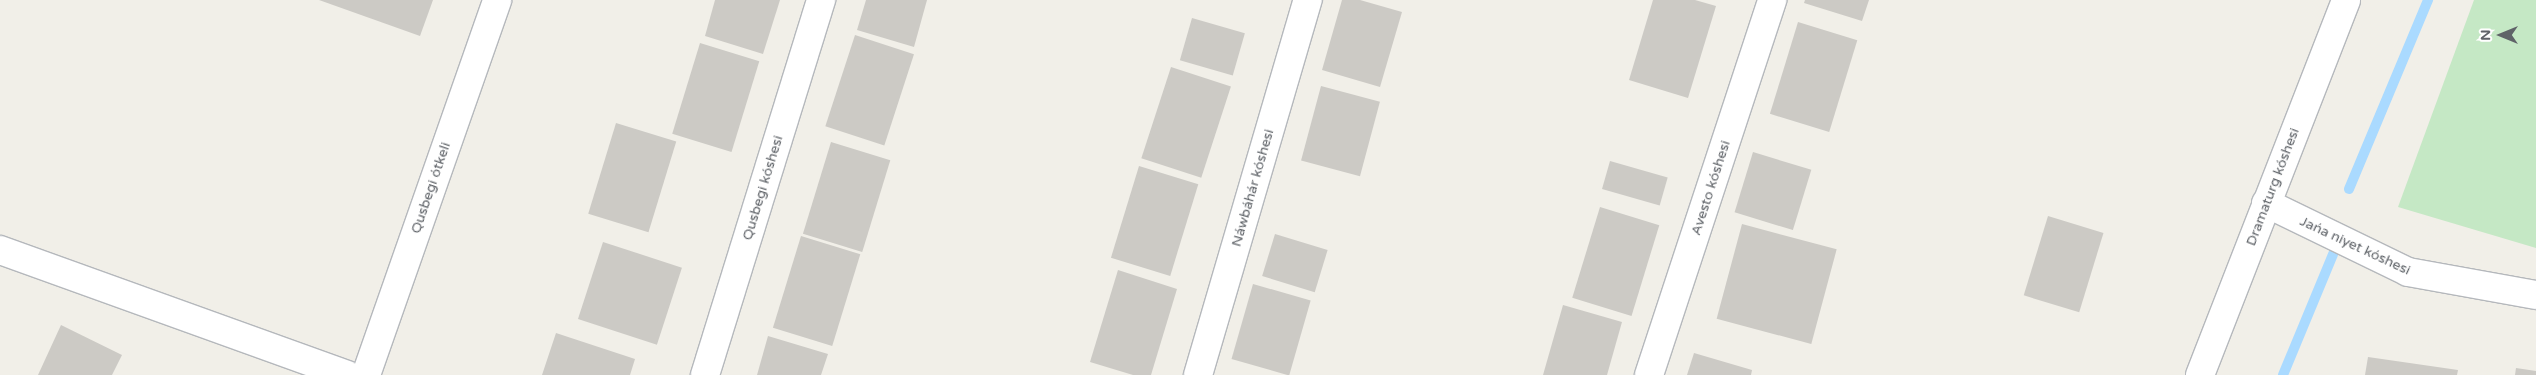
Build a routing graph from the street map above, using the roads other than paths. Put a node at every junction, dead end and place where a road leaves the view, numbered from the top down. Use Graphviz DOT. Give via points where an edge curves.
graph roads {
  1 [pos="497,0"];
  2 [pos="821,0"];
  3 [pos="1308,0"];
  4 [pos="1772,0"];
  5 [pos="2346,0"];
  6 [pos="2266,203"];
  7 [pos="0,250"];
  8 [pos="2536,295"];
  9 [pos="347,375"];
  10 [pos="366,375"];
  11 [pos="704,375"];
  12 [pos="1198,375"];
  13 [pos="1649,375"];
  14 [pos="2200,375"];
  1 -- 10 [label="street, Qusbegi ótkeli"];
  2 -- 11 [label="street, Qusbegi kóshesi"];
  3 -- 12 [label="street, Náwbáhár kóshesi"];
  4 -- 13 [label="street, Avesto kóshesi"];
  5 -- 6 [label="street, Dramaturg kóshesi"];
  6 -- 8 [label="street, Jańa niyet kóshesi" via="2408,272"];
  6 -- 14 [label="street, Dramaturg kóshesi"];
  7 -- 9 [label="street"];
}
